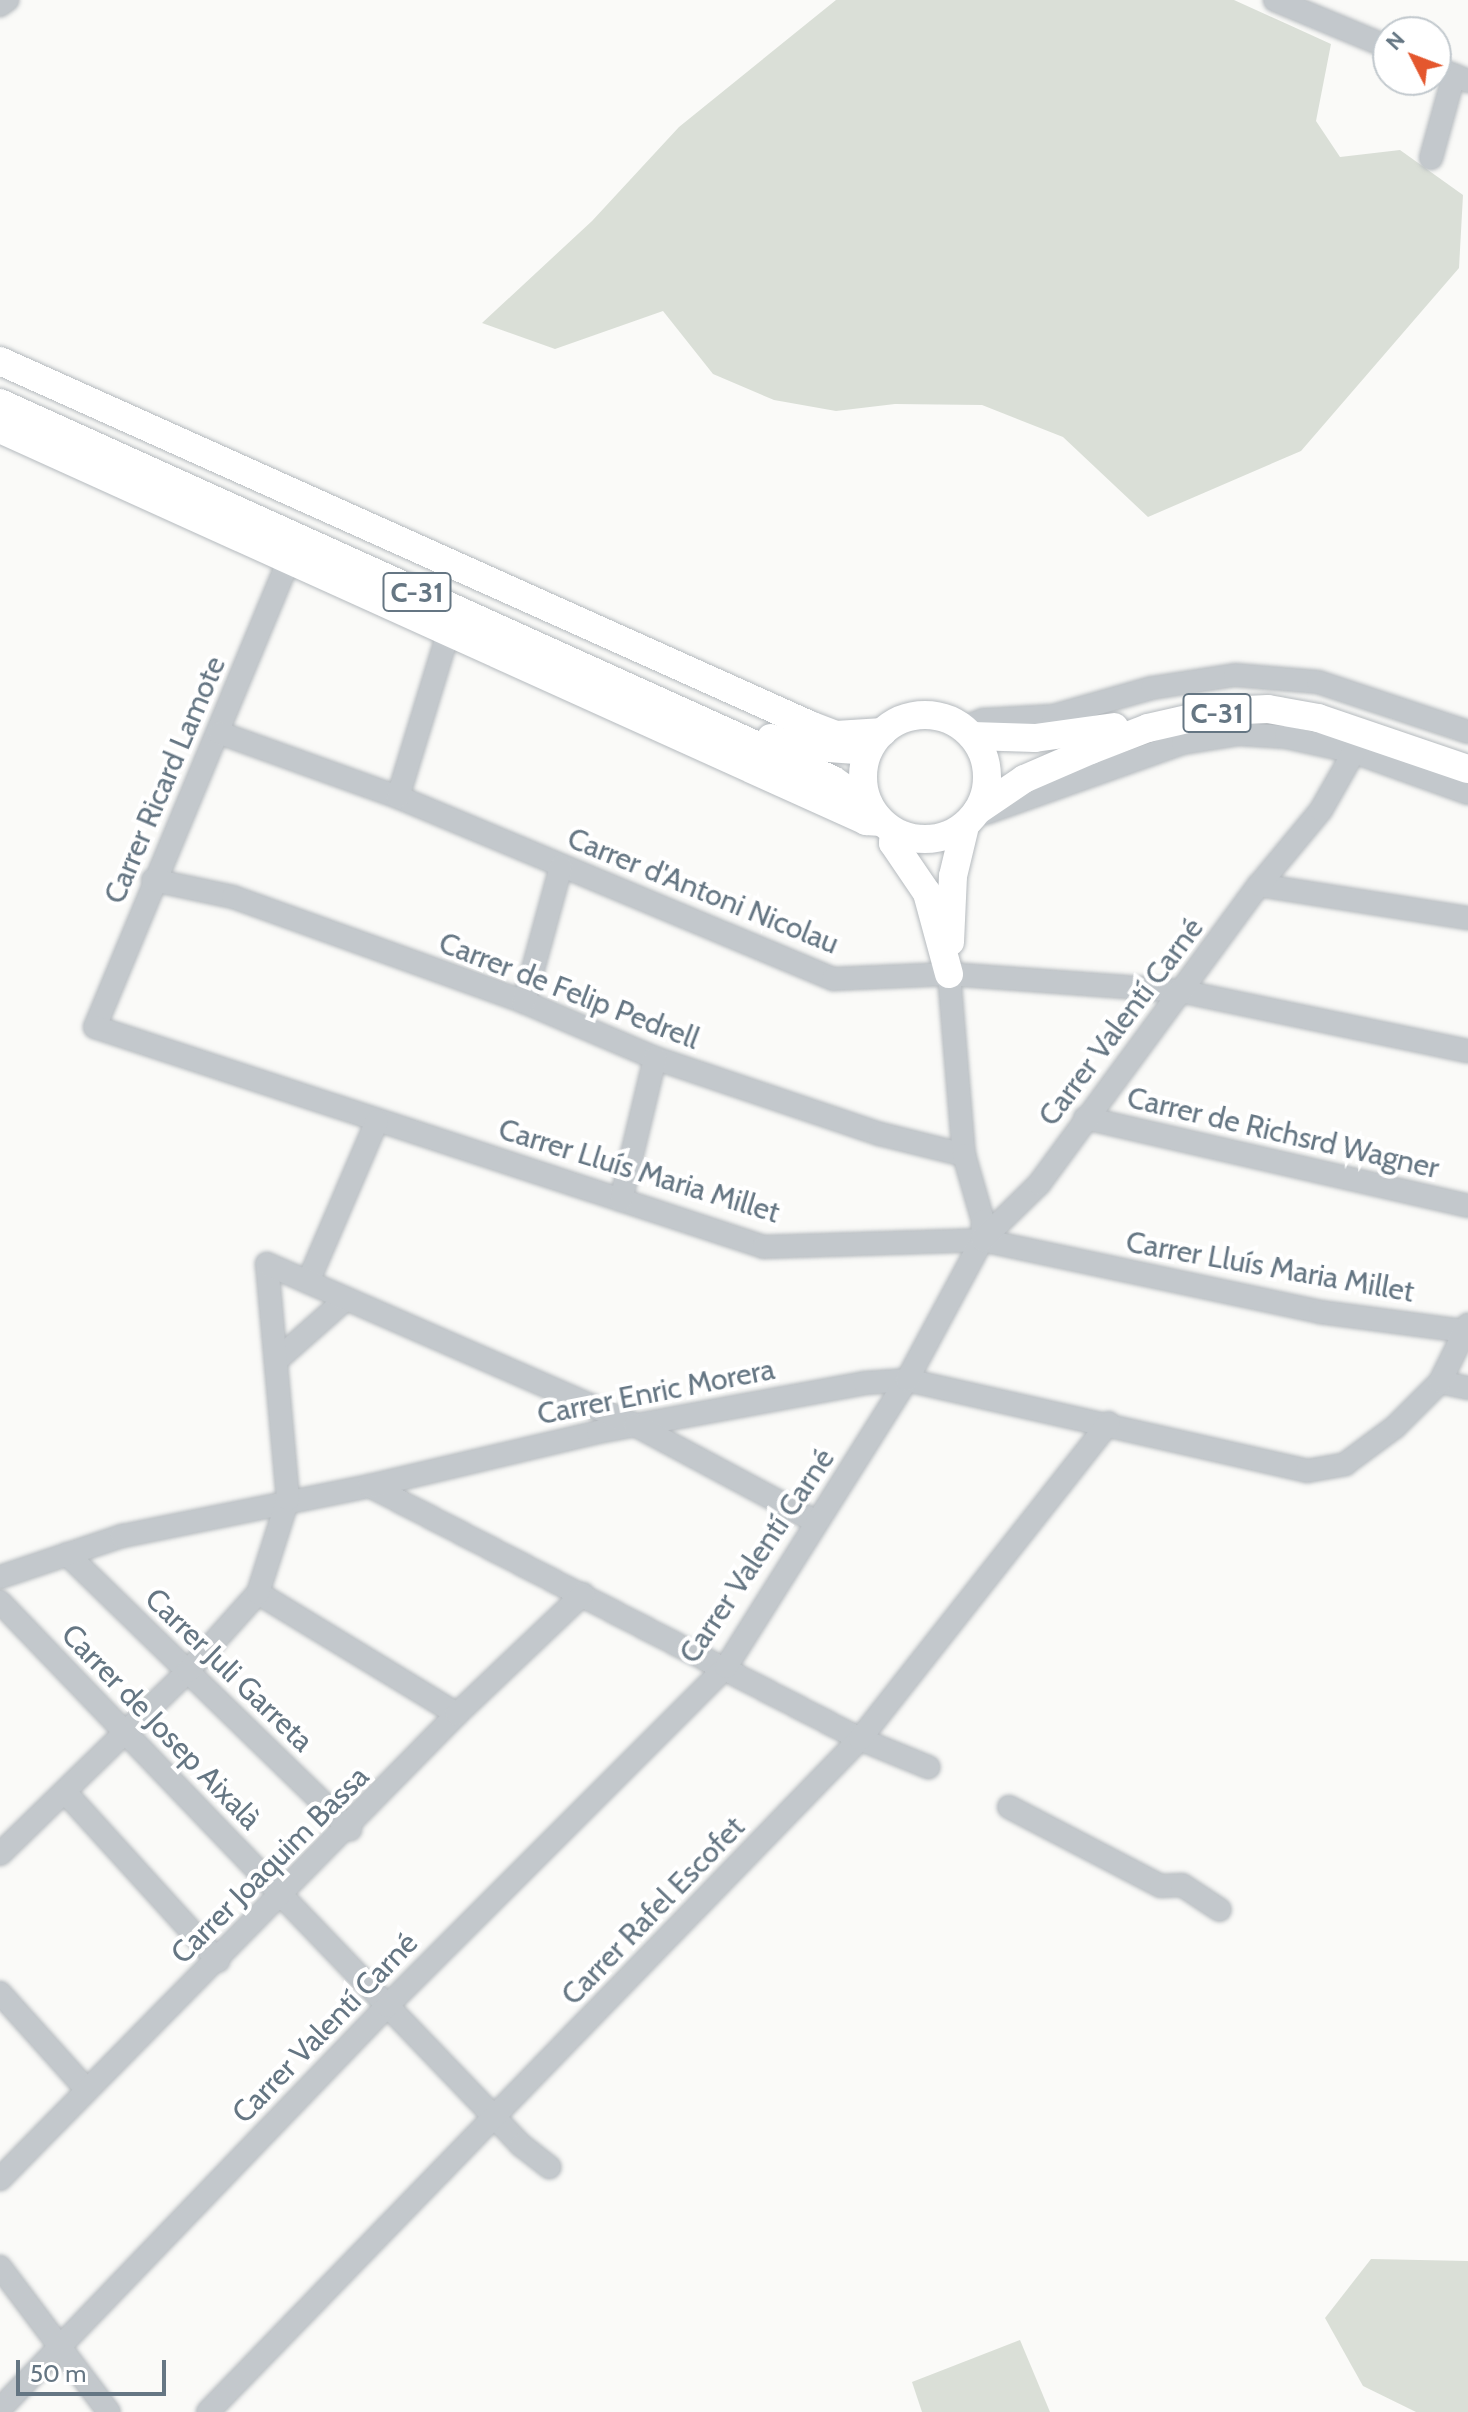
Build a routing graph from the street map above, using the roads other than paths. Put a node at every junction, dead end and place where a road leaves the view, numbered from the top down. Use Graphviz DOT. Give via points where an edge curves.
graph roads {
  1 [pos="7,0"];
  2 [pos="1275,0"];
  3 [pos="0,5"];
  4 [pos="1372,40"];
  5 [pos="1453,74"];
  6 [pos="1431,158"];
  7 [pos="0,361"];
  8 [pos="0,393"];
  9 [pos="0,403"];
  10 [pos="0,429"];
  11 [pos="290,557"];
  12 [pos="449,630"];
  13 [pos="968,732"];
  14 [pos="1468,732"];
  15 [pos="220,733"];
  16 [pos="876,740"];
  17 [pos="1354,752"];
  18 [pos="1468,754"];
  19 [pos="1468,769"];
  20 [pos="1468,793"];
  21 [pos="398,797"];
  22 [pos="972,818"];
  23 [pos="882,820"];
  24 [pos="561,867"];
  25 [pos="153,880"];
  26 [pos="1259,885"];
  27 [pos="1468,918"];
  28 [pos="949,974"];
  29 [pos="1180,991"];
  30 [pos="524,1002"];
  31 [pos="95,1027"];
  32 [pos="1468,1051"];
  33 [pos="655,1058"];
  34 [pos="1085,1118"];
  35 [pos="377,1121"];
  36 [pos="964,1155"];
  37 [pos="621,1200"];
  38 [pos="1468,1206"];
  39 [pos="982,1240"];
  40 [pos="308,1282"];
  41 [pos="346,1299"];
  42 [pos="1466,1328"];
  43 [pos="277,1360"];
  44 [pos="907,1380"];
  45 [pos="1440,1382"];
  46 [pos="1468,1388"];
  47 [pos="1109,1423"];
  48 [pos="635,1425"];
  49 [pos="370,1486"];
  50 [pos="288,1499"];
  51 [pos="817,1522"];
  52 [pos="67,1554"];
  53 [pos="0,1577"];
  54 [pos="258,1593"];
  55 [pos="583,1594"];
  56 [pos="0,1602"];
  57 [pos="726,1667"];
  58 [pos="188,1671"];
  59 [pos="457,1714"];
  60 [pos="125,1733"];
  61 [pos="860,1739"];
  62 [pos="928,1767"];
  63 [pos="65,1792"];
  64 [pos="1009,1807"];
  65 [pos="350,1829"];
  66 [pos="0,1854"];
  67 [pos="283,1897"];
  68 [pos="1220,1910"];
  69 [pos="218,1961"];
  70 [pos="0,1993"];
  71 [pos="387,2006"];
  72 [pos="87,2090"];
  73 [pos="496,2119"];
  74 [pos="549,2167"];
  75 [pos="0,2179"];
  76 [pos="0,2267"];
  77 [pos="60,2348"];
  78 [pos="0,2409"];
  79 [pos="109,2412"];
  80 [pos="208,2412"];
  1 -- 3 [label="street"];
  2 -- 4 [label="street"];
  5 -- 6 [label="street"];
  7 -- 16 [label="main road" via="810,725"];
  8 -- 16 [label="main road, C-31" via="788,745 837,752"];
  9 -- 23 [label="main road, C-31" via="833,780"];
  10 -- 11 [label="main road"];
  11 -- 12 [label="main road"];
  11 -- 15 [label="street, Carrer Ricard Lamote"];
  12 -- 21 [label="street"];
  12 -- 23 [label="main road" via="866,821"];
  13 -- 14 [label="street" via="983,720 1053,716 1152,688 1235,675 1318,682"];
  13 -- 16 [label="main road, C-31" via="948,719 914,716"];
  13 -- 18 [label="main road, C-31" via="1086,734 1243,697 1314,704"];
  13 -- 22 [label="main road" via="987,773"];
  15 -- 21 [label="street, Carrer d'Antoni Nicolau"];
  15 -- 25 [label="street, Carrer Ricard Lamote"];
  16 -- 23 [label="main road" via="863,787"];
  17 -- 20 [label="street"];
  17 -- 22 [label="street" via="1239,734 1183,743"];
  17 -- 26 [label="street, Carrer Valentí Carné" via="1321,810"];
  19 -- 22 [label="main road, C-31" via="1318,718 1268,709 1223,711 1148,728 1091,750 1024,779"];
  21 -- 24 [label="street, Carrer d'Antoni Nicolau"];
  22 -- 23 [label="main road, C-31" via="943,837 918,839"];
  22 -- 28 [label="main road" via="953,876"];
  23 -- 28 [label="main road" via="927,893"];
  24 -- 28 [label="street, Carrer d'Antoni Nicolau" via="833,979"];
  24 -- 30 [label="street"];
  25 -- 30 [label="street, Carrer de Felip Pedrell" via="233,897"];
  25 -- 31 [label="street, Carrer Ricard Lamote"];
  26 -- 27 [label="street"];
  26 -- 29 [label="street, Carrer Valentí Carné"];
  28 -- 29 [label="street, Carrer d'Antoni Nicolau"];
  28 -- 36 [label="street"];
  29 -- 32 [label="street, Carrer d'Antoni Nicolau"];
  29 -- 34 [label="street, Carrer Valentí Carné"];
  30 -- 33 [label="street, Carrer de Felip Pedrell"];
  31 -- 35 [label="street, Carrer Lluís Maria Millet"];
  33 -- 36 [label="street, Carrer de Felip Pedrell" via="880,1134"];
  33 -- 37 [label="street"];
  34 -- 38 [label="street, Carrer de Richsrd Wagner"];
  34 -- 39 [label="street, Carrer Valentí Carné" via="1039,1184"];
  35 -- 37 [label="street, Carrer Lluís Maria Millet"];
  35 -- 40 [label="street"];
  36 -- 39 [label="street" via="983,1221"];
  37 -- 39 [label="street, Carrer Lluís Maria Millet" via="764,1247"];
  39 -- 42 [label="street, Carrer Lluís Maria Millet" via="1320,1312"];
  39 -- 44 [label="street, Carrer Valentí Carné"];
  40 -- 41 [label="street"];
  40 -- 43 [label="street" via="267,1264"];
  41 -- 43 [label="street"];
  41 -- 48 [label="street"];
  42 -- 45 [label="street"];
  43 -- 50 [label="street"];
  44 -- 47 [label="street, Carrer Enric Morera"];
  44 -- 48 [label="street, Carrer Enric Morera"];
  44 -- 51 [label="street, Carrer Valentí Carné"];
  45 -- 46 [label="street"];
  45 -- 47 [label="street, Carrer Enric Morera" via="1395,1427 1345,1464 1307,1471"];
  47 -- 61 [label="street, Carrer Rafel Escofet"];
  48 -- 49 [label="street, Carrer Enric Morera"];
  48 -- 51 [label="street"];
  49 -- 50 [label="street, Carrer Enric Morera"];
  49 -- 55 [label="street"];
  50 -- 52 [label="street, Carrer Enric Morera"];
  50 -- 54 [label="street"];
  51 -- 57 [label="street, Carrer Valentí Carné"];
  52 -- 53 [label="street, Carrer Enric Morera"];
  52 -- 58 [label="street, Carrer Juli Garreta"];
  54 -- 58 [label="street"];
  54 -- 59 [label="street"];
  55 -- 57 [label="street"];
  55 -- 59 [label="street, Carrer Joaquim Bassa"];
  56 -- 60 [label="street, Carrer de Josep Aixalà"];
  57 -- 61 [label="street"];
  57 -- 71 [label="street, Carrer Valentí Carné"];
  58 -- 60 [label="street"];
  58 -- 65 [label="street, Carrer Juli Garreta"];
  59 -- 65 [label="street, Carrer Joaquim Bassa"];
  60 -- 63 [label="street"];
  60 -- 67 [label="street, Carrer de Josep Aixalà"];
  61 -- 62 [label="street"];
  61 -- 73 [label="street, Carrer Rafel Escofet"];
  63 -- 66 [label="street"];
  63 -- 69 [label="street"];
  64 -- 68 [label="street" via="1161,1886 1182,1885"];
  65 -- 67 [label="street, Carrer Joaquim Bassa"];
  67 -- 69 [label="street, Carrer Joaquim Bassa"];
  67 -- 71 [label="street, Carrer de Josep Aixalà"];
  69 -- 72 [label="street, Carrer Joaquim Bassa"];
  70 -- 72 [label="street"];
  71 -- 73 [label="street, Carrer de Josep Aixalà"];
  71 -- 77 [label="street, Carrer Valentí Carné"];
  72 -- 75 [label="street, Carrer Joaquim Bassa"];
  73 -- 74 [label="street, Carrer de Josep Aixalà"];
  73 -- 80 [label="street, Carrer Rafel Escofet"];
  76 -- 77 [label="street"];
  77 -- 78 [label="street, Carrer Valentí Carné"];
  77 -- 79 [label="street"];
}
